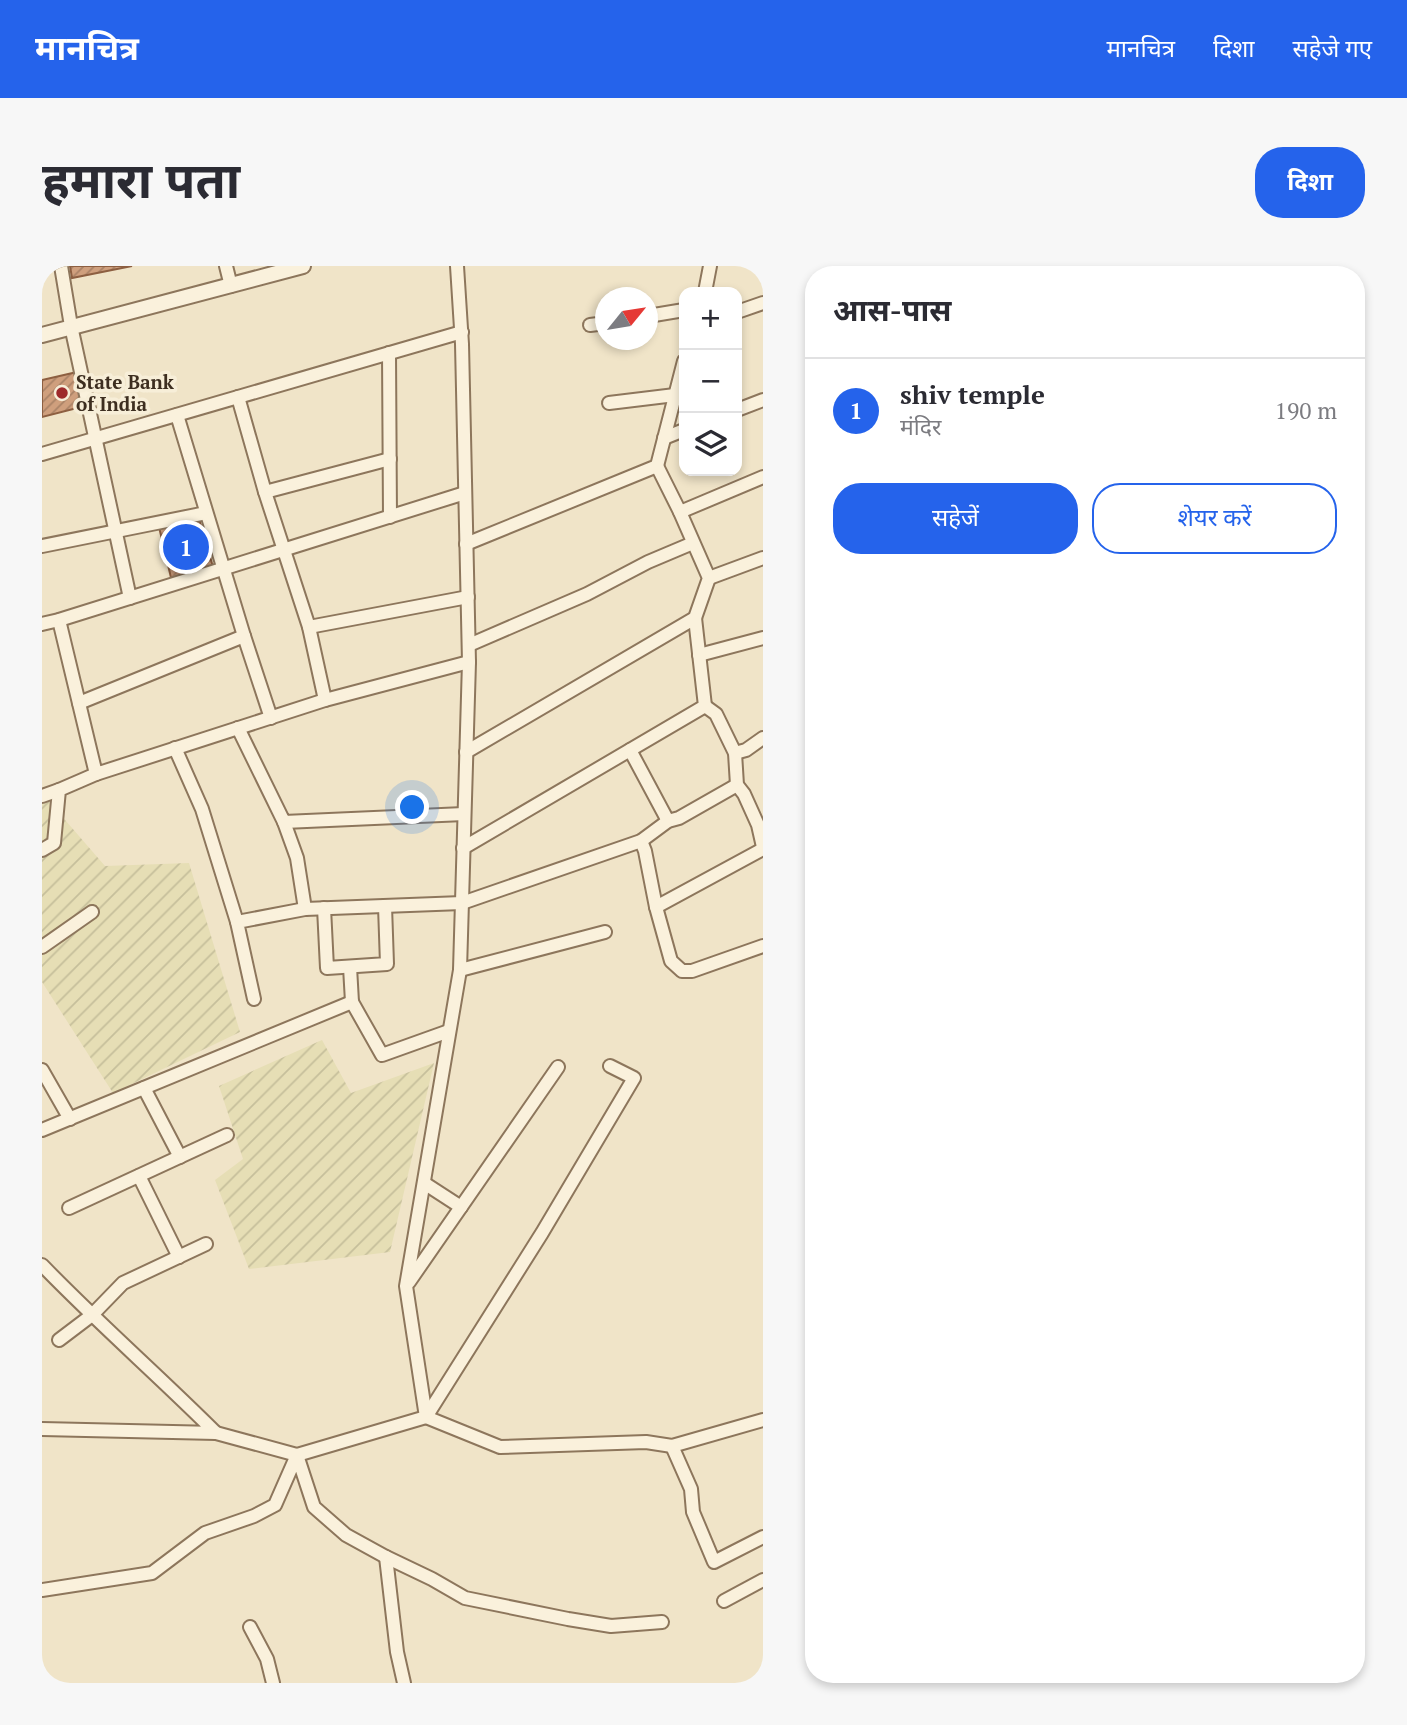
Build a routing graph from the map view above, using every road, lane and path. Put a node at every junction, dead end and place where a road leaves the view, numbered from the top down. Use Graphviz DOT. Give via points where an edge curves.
graph roads {
  1 [pos="61,266"];
  2 [pos="226,266"];
  3 [pos="303,266"];
  4 [pos="457,266"];
  5 [pos="710,266"];
  6 [pos="231,286"];
  7 [pos="706,287"];
  8 [pos="763,303"];
  9 [pos="742,310"];
  10 [pos="679,311"];
  11 [pos="658,314"];
  12 [pos="595,324"];
  13 [pos="590,325"];
  14 [pos="71,326"];
  15 [pos="461,332"];
  16 [pos="42,335"];
  17 [pos="389,353"];
  18 [pos="679,380"];
  19 [pos="675,395"];
  20 [pos="239,397"];
  21 [pos="763,400"];
  22 [pos="609,403"];
  23 [pos="742,408"];
  24 [pos="177,415"];
  25 [pos="679,432"];
  26 [pos="95,438"];
  27 [pos="664,438"];
  28 [pos="42,454"];
  29 [pos="390,458"];
  30 [pos="657,466"];
  31 [pos="763,477"];
  32 [pos="265,492"];
  33 [pos="466,493"];
  34 [pos="680,512"];
  35 [pos="206,513"];
  36 [pos="390,517"];
  37 [pos="116,531"];
  38 [pos="693,543"];
  39 [pos="467,544"];
  40 [pos="42,546"];
  41 [pos="284,550"];
  42 [pos="763,558"];
  43 [pos="224,568"];
  44 [pos="709,578"];
  45 [pos="468,597"];
  46 [pos="130,598"];
  47 [pos="695,618"];
  48 [pos="59,620"];
  49 [pos="42,624"];
  50 [pos="309,627"];
  51 [pos="244,636"];
  52 [pos="763,638"];
  53 [pos="469,645"];
  54 [pos="699,655"];
  55 [pos="469,662"];
  56 [pos="326,700"];
  57 [pos="79,703"];
  58 [pos="705,706"];
  59 [pos="271,718"];
  60 [pos="238,728"];
  61 [pos="763,738"];
  62 [pos="175,748"];
  63 [pos="631,750"];
  64 [pos="466,752"];
  65 [pos="735,753"];
  66 [pos="96,774"];
  67 [pos="737,785"];
  68 [pos="59,790"];
  69 [pos="42,796"];
  70 [pos="464,814"];
  71 [pos="668,821"];
  72 [pos="284,822"];
  73 [pos="641,841"];
  74 [pos="463,848"];
  75 [pos="763,848"];
  76 [pos="42,850"];
  77 [pos="461,903"];
  78 [pos="385,906"];
  79 [pos="656,907"];
  80 [pos="324,908"];
  81 [pos="305,909"];
  82 [pos="92,912"];
  83 [pos="237,922"];
  84 [pos="605,932"];
  85 [pos="763,946"];
  86 [pos="42,947"];
  87 [pos="351,967"];
  88 [pos="460,970"];
  89 [pos="254,999"];
  90 [pos="352,1002"];
  91 [pos="449,1031"];
  92 [pos="610,1066"];
  93 [pos="558,1067"];
  94 [pos="42,1070"];
  95 [pos="144,1088"];
  96 [pos="70,1119"];
  97 [pos="42,1130"];
  98 [pos="227,1135"];
  99 [pos="180,1157"];
  100 [pos="139,1176"];
  101 [pos="424,1183"];
  102 [pos="461,1207"];
  103 [pos="69,1208"];
  104 [pos="206,1244"];
  105 [pos="179,1257"];
  106 [pos="42,1265"];
  107 [pos="406,1286"];
  108 [pos="92,1314"];
  109 [pos="59,1340"];
  110 [pos="426,1417"];
  111 [pos="763,1420"];
  112 [pos="42,1429"];
  113 [pos="216,1433"];
  114 [pos="672,1446"];
  115 [pos="297,1455"];
  116 [pos="763,1537"];
  117 [pos="386,1557"];
  118 [pos="763,1580"];
  119 [pos="42,1591"];
  120 [pos="724,1601"];
  121 [pos="662,1622"];
  122 [pos="250,1627"];
  123 [pos="273,1683"];
  124 [pos="404,1683"];
  1 -- 14 [label="street"];
  2 -- 6 [label="street"];
  3 -- 6 [label="street"];
  4 -- 15 [label="street"];
  5 -- 7 [label="street"];
  6 -- 14 [label="street"];
  8 -- 9 [label="street"];
  10 -- 11 [label="street"];
  12 -- 13 [label="street"];
  14 -- 16 [label="street"];
  14 -- 26 [label="street"];
  15 -- 17 [label="street"];
  15 -- 33 [label="street"];
  17 -- 20 [label="street"];
  17 -- 29 [label="street"];
  18 -- 19 [label="street"];
  19 -- 22 [label="street"];
  19 -- 27 [label="street"];
  20 -- 24 [label="street"];
  20 -- 32 [label="street"];
  21 -- 23 [label="street"];
  24 -- 26 [label="street"];
  24 -- 35 [label="street"];
  25 -- 27 [label="street"];
  26 -- 28 [label="street"];
  26 -- 37 [label="street"];
  27 -- 30 [label="street"];
  29 -- 32 [label="street"];
  29 -- 36 [label="street"];
  30 -- 34 [label="street"];
  30 -- 39 [label="street"];
  31 -- 34 [label="street"];
  32 -- 41 [label="street"];
  33 -- 36 [label="street"];
  33 -- 39 [label="street"];
  34 -- 38 [label="street"];
  35 -- 37 [label="street"];
  35 -- 43 [label="street"];
  36 -- 41 [label="street"];
  37 -- 40 [label="street"];
  37 -- 46 [label="street"];
  38 -- 44 [label="street"];
  38 -- 53 [label="street"];
  39 -- 45 [label="street"];
  41 -- 43 [label="street"];
  41 -- 50 [label="street"];
  42 -- 44 [label="street"];
  43 -- 46 [label="street"];
  43 -- 51 [label="street"];
  44 -- 47 [label="street"];
  45 -- 50 [label="street"];
  45 -- 53 [label="street"];
  46 -- 48 [label="street"];
  47 -- 54 [label="street"];
  47 -- 64 [label="street"];
  48 -- 49 [label="street"];
  48 -- 57 [label="street"];
  50 -- 56 [label="street"];
  51 -- 57 [label="street"];
  51 -- 59 [label="street"];
  52 -- 54 [label="street"];
  53 -- 55 [label="street"];
  54 -- 58 [label="street"];
  55 -- 56 [label="street"];
  55 -- 64 [label="street"];
  56 -- 59 [label="street"];
  57 -- 66 [label="street"];
  58 -- 63 [label="street"];
  58 -- 65 [label="street" via="716,714"];
  59 -- 60 [label="street"];
  60 -- 62 [label="street"];
  60 -- 72 [label="street"];
  61 -- 65 [label="street"];
  62 -- 66 [label="street"];
  62 -- 83 [label="street" via="202,809"];
  63 -- 71 [label="street"];
  63 -- 74 [label="street"];
  64 -- 70 [label="street"];
  65 -- 67 [label="street"];
  66 -- 68 [label="street"];
  67 -- 71 [label="street"];
  67 -- 75 [label="street" via="758,825"];
  68 -- 69 [label="street"];
  68 -- 76 [label="street" via="54,842"];
  70 -- 72 [label="street"];
  70 -- 74 [label="street"];
  71 -- 73 [label="street"];
  72 -- 81 [label="street" via="297,858"];
  73 -- 77 [label="street"];
  73 -- 79 [label="street"];
  74 -- 77 [label="street"];
  75 -- 79 [label="street"];
  77 -- 78 [label="street"];
  77 -- 88 [label="street"];
  78 -- 80 [label="street"];
  78 -- 87 [label="street" via="387,964"];
  79 -- 85 [label="street" via="671,961 682,971"];
  80 -- 81 [label="street"];
  80 -- 87 [label="street" via="327,968"];
  81 -- 83 [label="street"];
  82 -- 86 [label="street"];
  83 -- 89 [label="street"];
  84 -- 88 [label="street"];
  87 -- 90 [label="street"];
  88 -- 91 [label="street"];
  90 -- 91 [label="street" via="382,1055"];
  90 -- 95 [label="street"];
  91 -- 101 [label="street"];
  92 -- 110 [label="street" via="634,1078"];
  93 -- 102 [label="street"];
  94 -- 96 [label="street"];
  95 -- 96 [label="street"];
  95 -- 99 [label="street"];
  96 -- 97 [label="street"];
  98 -- 99 [label="street"];
  99 -- 100 [label="street"];
  100 -- 103 [label="street"];
  100 -- 105 [label="street"];
  101 -- 102 [label="street"];
  101 -- 107 [label="street"];
  102 -- 107 [label="street"];
  104 -- 105 [label="street"];
  105 -- 108 [label="street" via="123,1283"];
  106 -- 108 [label="street"];
  107 -- 110 [label="street"];
  108 -- 109 [label="street"];
  108 -- 113 [label="street"];
  110 -- 114 [label="street" via="500,1447 646,1441"];
  110 -- 115 [label="street"];
  111 -- 114 [label="street"];
  112 -- 113 [label="street"];
  113 -- 115 [label="street"];
  114 -- 116 [label="street" via="714,1562"];
  115 -- 117 [label="street" via="314,1507 346,1535"];
  115 -- 119 [label="street" via="275,1505 205,1533 152,1573"];
  117 -- 121 [label="street" via="465,1598 611,1626"];
  117 -- 124 [label="street"];
  118 -- 120 [label="street"];
  122 -- 123 [label="street" via="267,1659"];
}
